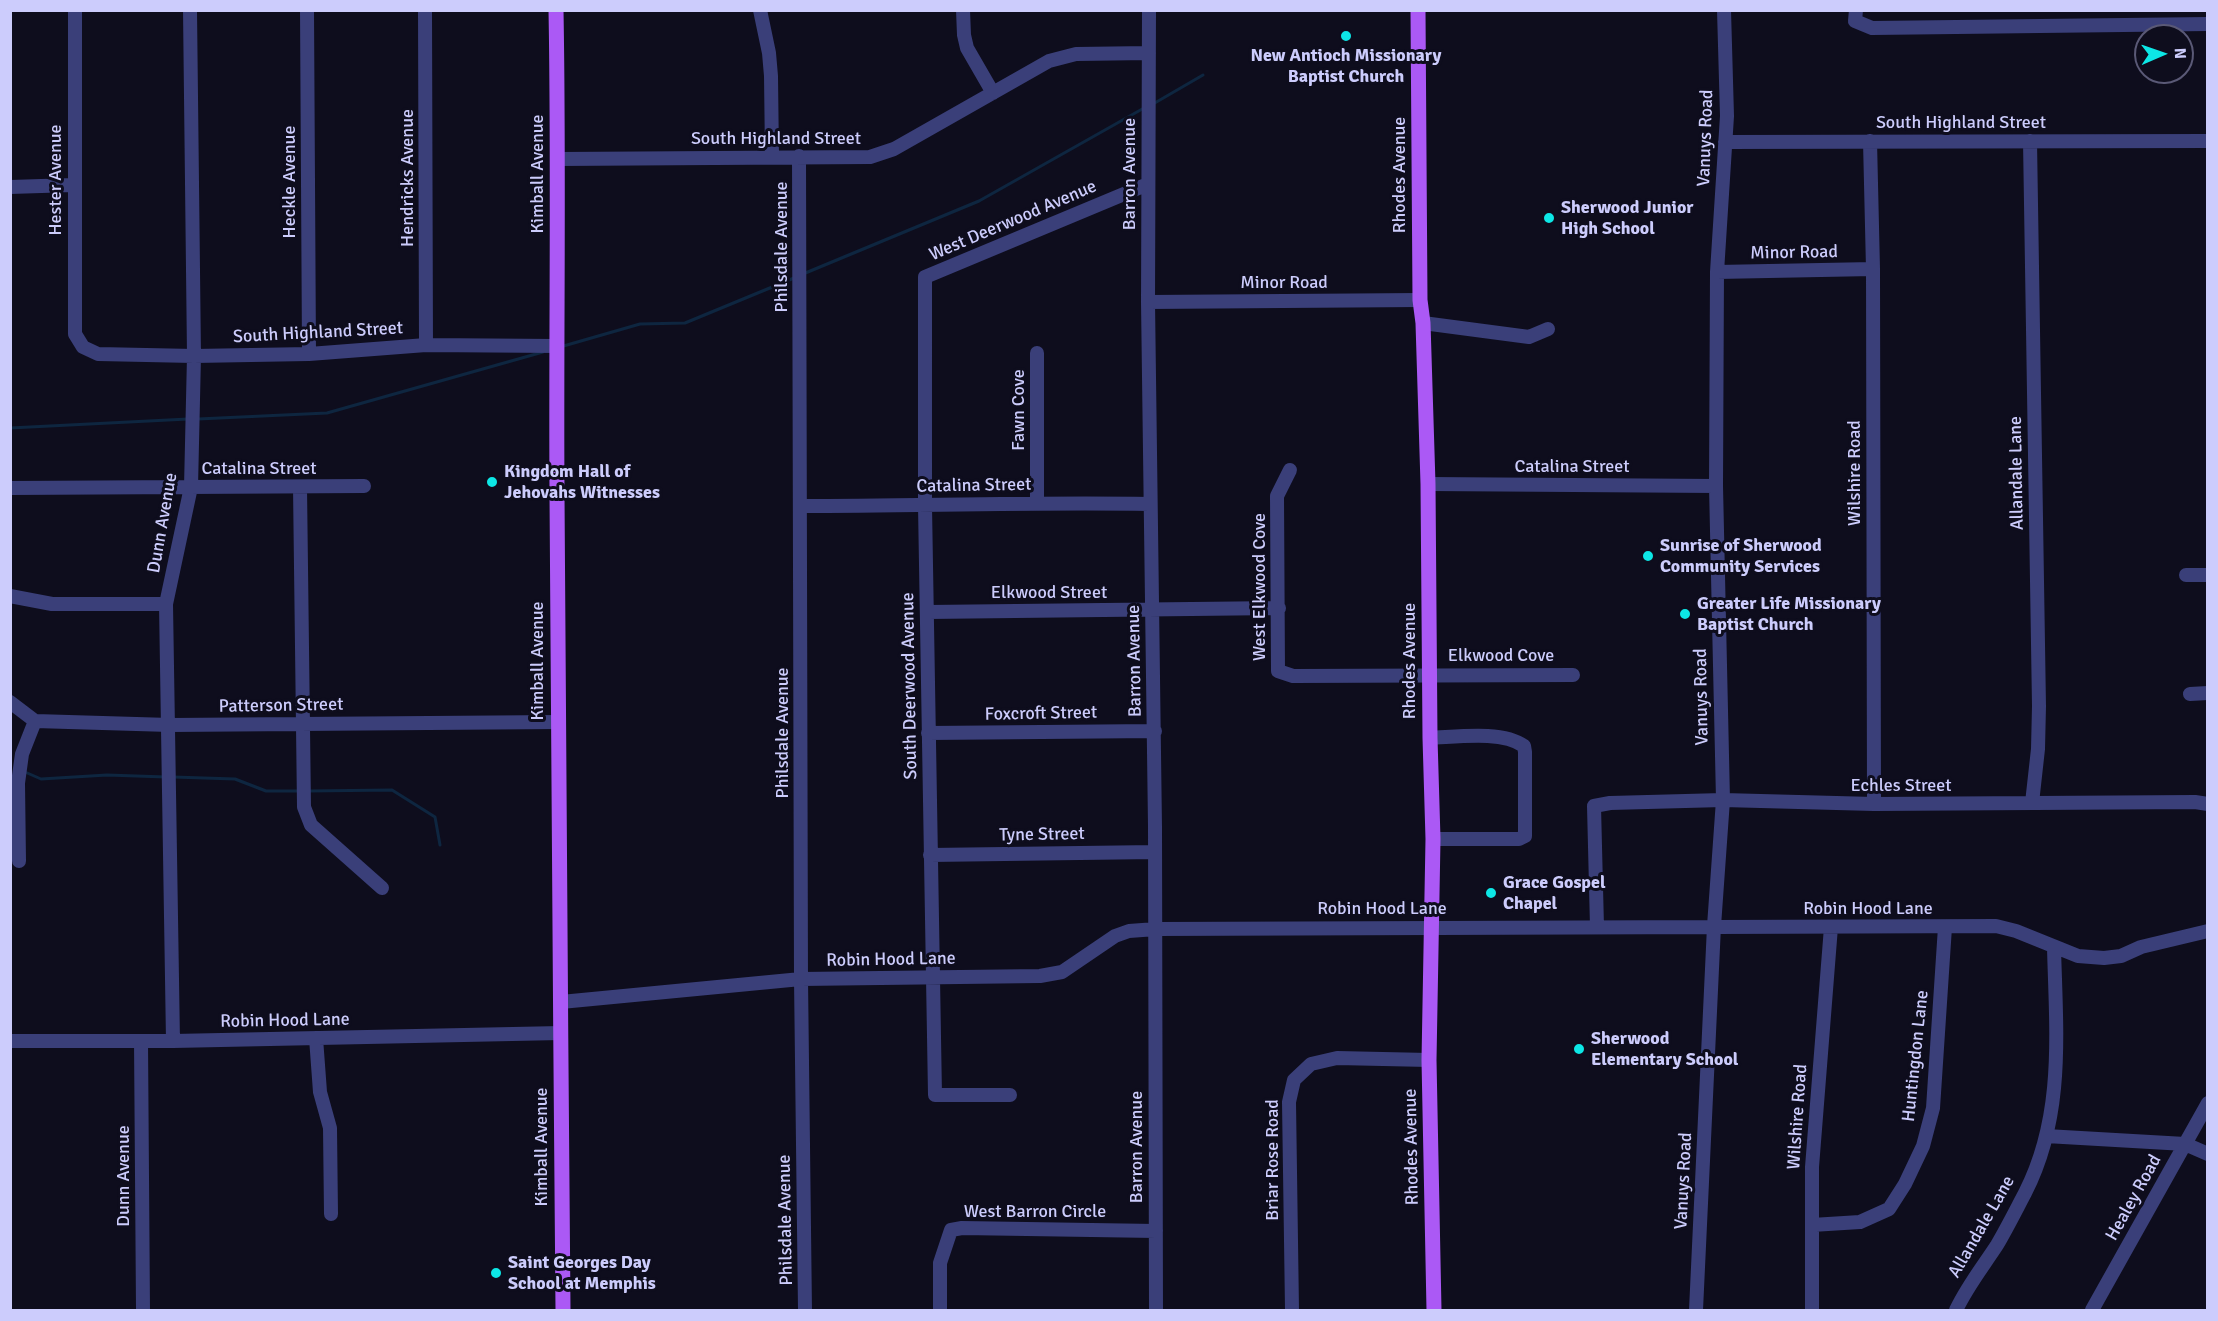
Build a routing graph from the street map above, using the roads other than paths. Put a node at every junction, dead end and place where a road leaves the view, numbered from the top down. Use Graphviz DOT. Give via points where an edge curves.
graph roads {
  1 [pos="75,10"];
  2 [pos="190,10"];
  3 [pos="307,10"];
  4 [pos="425,10"];
  5 [pos="556,10"];
  6 [pos="760,10"];
  7 [pos="963,10"];
  8 [pos="1149,10"];
  9 [pos="1418,10"];
  10 [pos="1724,10"];
  11 [pos="1856,10"];
  12 [pos="2208,24"];
  13 [pos="1149,53"];
  14 [pos="993,93"];
  15 [pos="2204,139"];
  16 [pos="1870,141"];
  17 [pos="2030,141"];
  18 [pos="1725,142"];
  19 [pos="800,156"];
  20 [pos="772,157"];
  21 [pos="559,159"];
  22 [pos="1148,184"];
  23 [pos="73,185"];
  24 [pos="10,187"];
  25 [pos="1872,269"];
  26 [pos="1717,272"];
  27 [pos="925,277"];
  28 [pos="1420,300"];
  29 [pos="1148,302"];
  30 [pos="1423,323"];
  31 [pos="1548,329"];
  32 [pos="426,345"];
  33 [pos="556,346"];
  34 [pos="83,347"];
  35 [pos="1037,353"];
  36 [pos="309,354"];
  37 [pos="194,356"];
  38 [pos="1290,470"];
  39 [pos="1428,484"];
  40 [pos="364,486"];
  41 [pos="1716,486"];
  42 [pos="190,487"];
  43 [pos="300,487"];
  44 [pos="10,488"];
  45 [pos="1038,502"];
  46 [pos="1149,504"];
  47 [pos="801,506"];
  48 [pos="925,506"];
  49 [pos="2186,575"];
  50 [pos="2208,575"];
  51 [pos="10,596"];
  52 [pos="166,604"];
  53 [pos="1279,608"];
  54 [pos="1153,611"];
  55 [pos="928,612"];
  56 [pos="1429,674"];
  57 [pos="1573,675"];
  58 [pos="2208,693"];
  59 [pos="2190,694"];
  60 [pos="10,702"];
  61 [pos="35,721"];
  62 [pos="558,722"];
  63 [pos="302,724"];
  64 [pos="170,725"];
  65 [pos="1155,730"];
  66 [pos="928,733"];
  67 [pos="1430,738"];
  68 [pos="1723,800"];
  69 [pos="2032,803"];
  70 [pos="1874,804"];
  71 [pos="2208,804"];
  72 [pos="1433,839"];
  73 [pos="1155,852"];
  74 [pos="930,855"];
  75 [pos="19,861"];
  76 [pos="382,888"];
  77 [pos="1714,926"];
  78 [pos="1433,927"];
  79 [pos="1597,927"];
  80 [pos="1831,927"];
  81 [pos="1945,927"];
  82 [pos="1156,929"];
  83 [pos="2208,931"];
  84 [pos="2054,947"];
  85 [pos="933,976"];
  86 [pos="801,980"];
  87 [pos="561,1002"];
  88 [pos="561,1033"];
  89 [pos="316,1038"];
  90 [pos="10,1041"];
  91 [pos="141,1041"];
  92 [pos="173,1041"];
  93 [pos="1429,1059"];
  94 [pos="1010,1095"];
  95 [pos="2208,1103"];
  96 [pos="2046,1136"];
  97 [pos="2185,1144"];
  98 [pos="2208,1154"];
  99 [pos="332,1214"];
  100 [pos="1812,1225"];
  101 [pos="1156,1231"];
  102 [pos="143,1311"];
  103 [pos="563,1311"];
  104 [pos="805,1311"];
  105 [pos="940,1311"];
  106 [pos="1156,1311"];
  107 [pos="1292,1311"];
  108 [pos="1434,1311"];
  109 [pos="1696,1311"];
  110 [pos="1812,1311"];
  111 [pos="1956,1311"];
  112 [pos="2092,1311"];
  1 -- 23 [label="street, Hester Avenue"];
  2 -- 37 [label="street, Dunn Avenue"];
  3 -- 36 [label="street, Heckle Avenue"];
  4 -- 32 [label="street, Hendricks Avenue"];
  5 -- 21 [label="main road, Kimball Avenue"];
  6 -- 20 [label="street, Philsdale Avenue" via="771,76"];
  7 -- 14 [label="street" via="967,48"];
  8 -- 13 [label="street, Barron Avenue"];
  9 -- 28 [label="main road, Rhodes Avenue"];
  10 -- 18 [label="street, Vanuys Road"];
  11 -- 12 [label="street" via="1856,21 1872,28"];
  13 -- 14 [label="street, South Highland Street" via="1076,54 1049,61"];
  13 -- 22 [label="street, Barron Avenue"];
  14 -- 19 [label="street, South Highland Street" via="894,149 870,156"];
  15 -- 17 [label="street, South Highland Street"];
  16 -- 17 [label="street, South Highland Street"];
  16 -- 18 [label="street, South Highland Street"];
  16 -- 25 [label="street, Wilshire Road"];
  17 -- 69 [label="street, Allandale Lane" via="2039,706"];
  18 -- 26 [label="street, Vanuys Road"];
  19 -- 20 [label="street, South Highland Street"];
  19 -- 47 [label="street, Philsdale Avenue"];
  20 -- 21 [label="street, South Highland Street"];
  21 -- 33 [label="main road, Kimball Avenue"];
  22 -- 27 [label="street, West Deerwood Avenue"];
  22 -- 29 [label="street, Barron Avenue"];
  23 -- 24 [label="street"];
  23 -- 34 [label="street, Hester Avenue" via="75,334"];
  25 -- 26 [label="street, Minor Road"];
  25 -- 70 [label="street, Wilshire Road"];
  26 -- 41 [label="street, Vanuys Road"];
  27 -- 48 [label="street, South Deerwood Avenue"];
  28 -- 29 [label="street, Minor Road"];
  28 -- 30 [label="main road, Rhodes Avenue"];
  29 -- 46 [label="street, Barron Avenue"];
  30 -- 31 [label="street" via="1529,337"];
  30 -- 39 [label="main road, Rhodes Avenue"];
  32 -- 33 [label="street, South Highland Street"];
  32 -- 36 [label="street, South Highland Street"];
  33 -- 62 [label="main road, Kimball Avenue"];
  34 -- 37 [label="street, South Highland Street" via="98,354"];
  35 -- 45 [label="street, Fawn Cove"];
  36 -- 37 [label="street, South Highland Street"];
  37 -- 42 [label="street, Dunn Avenue"];
  38 -- 53 [label="street, West Elkwood Cove" via="1277,495"];
  39 -- 41 [label="street, Catalina Street"];
  39 -- 56 [label="main road, Rhodes Avenue"];
  40 -- 43 [label="street, Catalina Street"];
  41 -- 68 [label="street, Vanuys Road"];
  42 -- 43 [label="street, Catalina Street"];
  42 -- 44 [label="street, Catalina Street"];
  42 -- 52 [label="street, Dunn Avenue"];
  43 -- 63 [label="street"];
  45 -- 46 [label="street, Catalina Street"];
  45 -- 48 [label="street, Catalina Street"];
  46 -- 54 [label="street, Barron Avenue"];
  47 -- 48 [label="street, Catalina Street"];
  47 -- 86 [label="street, Philsdale Avenue"];
  48 -- 55 [label="street, South Deerwood Avenue"];
  49 -- 50 [label="street"];
  51 -- 52 [label="street" via="52,604"];
  52 -- 64 [label="street, Dunn Avenue"];
  53 -- 54 [label="street, Elkwood Street"];
  53 -- 56 [label="street, West Elkwood Cove" via="1278,671 1293,676"];
  54 -- 55 [label="street, Elkwood Street"];
  54 -- 65 [label="street, Barron Avenue"];
  55 -- 66 [label="street, South Deerwood Avenue"];
  56 -- 57 [label="street, Elkwood Cove"];
  56 -- 67 [label="main road, Rhodes Avenue"];
  58 -- 59 [label="street"];
  60 -- 61 [label="street"];
  61 -- 64 [label="street, Patterson Street"];
  61 -- 75 [label="street" via="19,774"];
  62 -- 63 [label="street, Patterson Street"];
  62 -- 87 [label="main road, Kimball Avenue"];
  63 -- 64 [label="street, Patterson Street"];
  63 -- 76 [label="street" via="304,807 311,825"];
  64 -- 92 [label="street, Dunn Avenue"];
  65 -- 66 [label="street, Foxcroft Street"];
  65 -- 73 [label="street, Barron Avenue"];
  66 -- 74 [label="street, South Deerwood Avenue"];
  67 -- 72 [label="main road, Rhodes Avenue"];
  67 -- 72 [label="street" via="1487,736 1519,742 1525,752 1525,836"];
  68 -- 70 [label="street, Echles Street"];
  68 -- 77 [label="street, Vanuys Road"];
  68 -- 79 [label="street, Echles Street" via="1594,806"];
  69 -- 70 [label="street, Echles Street"];
  69 -- 71 [label="street, Echles Street"];
  72 -- 78 [label="main road, Rhodes Avenue"];
  73 -- 74 [label="street, Tyne Street"];
  73 -- 82 [label="street, Barron Avenue"];
  74 -- 85 [label="street, South Deerwood Avenue"];
  77 -- 79 [label="street, Robin Hood Lane"];
  77 -- 80 [label="street, Robin Hood Lane"];
  77 -- 109 [label="street, Vanuys Road"];
  78 -- 79 [label="street, Robin Hood Lane"];
  78 -- 82 [label="street, Robin Hood Lane"];
  78 -- 93 [label="main road, Rhodes Avenue"];
  80 -- 81 [label="street, Robin Hood Lane"];
  80 -- 100 [label="street, Wilshire Road" via="1812,1167"];
  81 -- 84 [label="street, Robin Hood Lane" via="1995,926"];
  81 -- 100 [label="street, Huntingdon Lane" via="1933,1108 1923,1146 1889,1209 1860,1222"];
  82 -- 85 [label="street, Robin Hood Lane" via="1115,936 1062,972 1040,976"];
  82 -- 101 [label="street, Barron Avenue"];
  83 -- 84 [label="street, Robin Hood Lane" via="2103,958 2078,956"];
  84 -- 96 [label="street, Allandale Lane" via="2056,1065 2054,1102"];
  85 -- 86 [label="street, Robin Hood Lane"];
  85 -- 94 [label="street, South Deerwood Avenue" via="935,1095"];
  86 -- 87 [label="street, Robin Hood Lane"];
  86 -- 104 [label="street, Philsdale Avenue"];
  87 -- 88 [label="main road, Kimball Avenue"];
  88 -- 89 [label="street, Robin Hood Lane"];
  88 -- 103 [label="main road, Kimball Avenue"];
  89 -- 92 [label="street, Robin Hood Lane"];
  89 -- 99 [label="street" via="320,1092 330,1128"];
  90 -- 91 [label="street, Robin Hood Lane"];
  91 -- 92 [label="street, Robin Hood Lane"];
  91 -- 102 [label="street, Dunn Avenue"];
  93 -- 107 [label="street, Briar Rose Road" via="1337,1058 1311,1064 1294,1080 1289,1102"];
  93 -- 108 [label="main road, Rhodes Avenue"];
  95 -- 97 [label="street, Healey Road"];
  96 -- 97 [label="street"];
  96 -- 111 [label="street, Allandale Lane" via="2026,1190"];
  97 -- 98 [label="street"];
  97 -- 112 [label="street, Healey Road"];
  100 -- 110 [label="street, Wilshire Road"];
  101 -- 105 [label="street, West Barron Circle" via="951,1230 939,1263"];
  101 -- 106 [label="street, Barron Avenue"];
}
